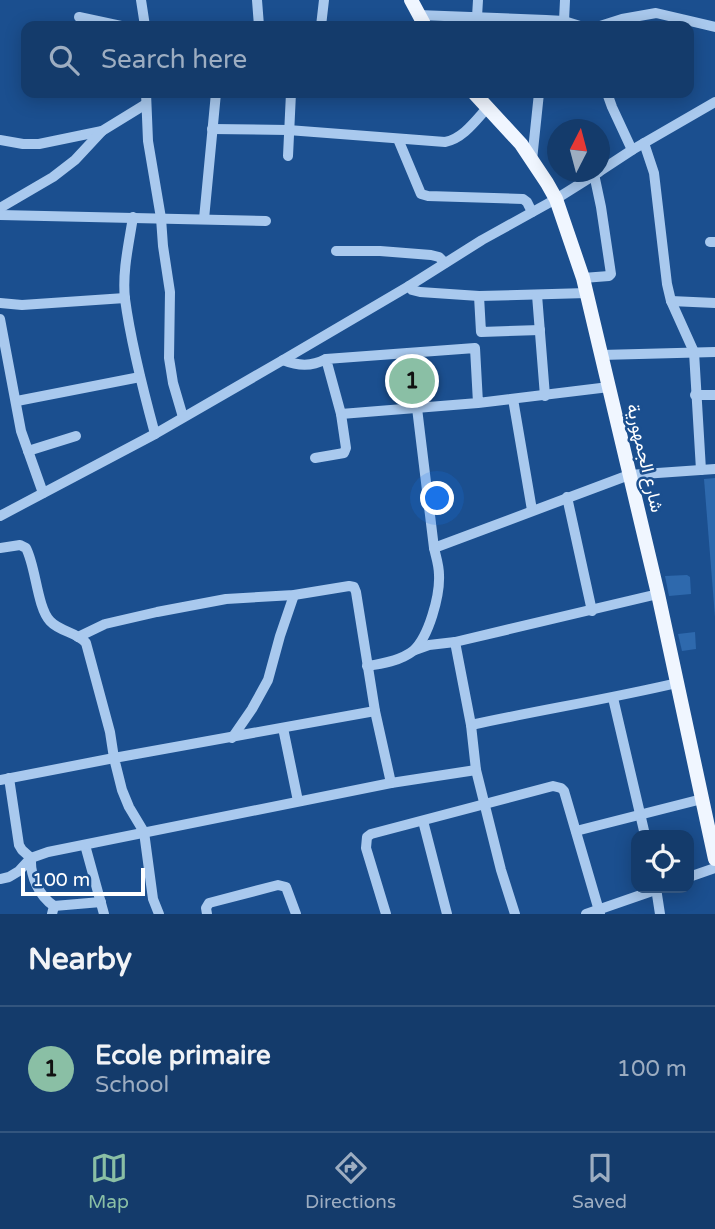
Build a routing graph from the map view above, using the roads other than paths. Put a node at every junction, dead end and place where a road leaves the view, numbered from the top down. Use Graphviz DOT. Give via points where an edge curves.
graph roads {
  1 [pos="141,0"];
  2 [pos="257,0"];
  3 [pos="324,0"];
  4 [pos="411,0"];
  5 [pos="478,0"];
  6 [pos="565,0"];
  7 [pos="659,0"];
  8 [pos="656,13"];
  9 [pos="79,17"];
  10 [pos="477,17"];
  11 [pos="98,21"];
  12 [pos="144,21"];
  13 [pos="259,21"];
  14 [pos="322,21"];
  15 [pos="422,21"];
  16 [pos="547,21"];
  17 [pos="564,21"];
  18 [pos="616,21"];
  19 [pos="690,21"];
  20 [pos="694,22"];
  21 [pos="715,27"];
  22 [pos="146,98"];
  23 [pos="215,98"];
  24 [pos="291,98"];
  25 [pos="479,98"];
  26 [pos="539,98"];
  27 [pos="609,98"];
  28 [pos="715,102"];
  29 [pos="488,107"];
  30 [pos="212,129"];
  31 [pos="289,130"];
  32 [pos="102,131"];
  33 [pos="398,139"];
  34 [pos="0,140"];
  35 [pos="644,143"];
  36 [pos="632,150"];
  37 [pos="288,156"];
  38 [pos="533,160"];
  39 [pos="610,164"];
  40 [pos="582,182"];
  41 [pos="598,182"];
  42 [pos="556,199"];
  43 [pos="0,208"];
  44 [pos="532,212"];
  45 [pos="0,215"];
  46 [pos="133,217"];
  47 [pos="161,218"];
  48 [pos="204,219"];
  49 [pos="266,220"];
  50 [pos="336,251"];
  51 [pos="445,263"];
  52 [pos="583,278"];
  53 [pos="409,286"];
  54 [pos="587,293"];
  55 [pos="537,295"];
  56 [pos="479,296"];
  57 [pos="125,298"];
  58 [pos="671,301"];
  59 [pos="0,303"];
  60 [pos="715,303"];
  61 [pos="0,319"];
  62 [pos="540,330"];
  63 [pos="481,332"];
  64 [pos="475,348"];
  65 [pos="694,352"];
  66 [pos="715,352"];
  67 [pos="601,355"];
  68 [pos="326,359"];
  69 [pos="283,360"];
  70 [pos="140,377"];
  71 [pos="609,387"];
  72 [pos="695,395"];
  73 [pos="715,395"];
  74 [pos="545,396"];
  75 [pos="513,399"];
  76 [pos="17,401"];
  77 [pos="478,403"];
  78 [pos="417,408"];
  79 [pos="341,414"];
  80 [pos="183,417"];
  81 [pos="155,434"];
  82 [pos="76,436"];
  83 [pos="29,451"];
  84 [pos="315,457"];
  85 [pos="715,469"];
  86 [pos="701,470"];
  87 [pos="629,475"];
  88 [pos="43,493"];
  89 [pos="567,497"];
  90 [pos="532,510"];
  91 [pos="0,516"];
  92 [pos="0,548"];
  93 [pos="434,548"];
  94 [pos="658,594"];
  95 [pos="294,595"];
  96 [pos="592,611"];
  97 [pos="430,621"];
  98 [pos="78,637"];
  99 [pos="455,642"];
  100 [pos="412,652"];
  101 [pos="367,666"];
  102 [pos="677,683"];
  103 [pos="613,698"];
  104 [pos="375,711"];
  105 [pos="471,725"];
  106 [pos="283,728"];
  107 [pos="232,737"];
  108 [pos="114,758"];
  109 [pos="476,770"];
  110 [pos="5,779"];
  111 [pos="391,783"];
  112 [pos="702,799"];
  113 [pos="298,801"];
  114 [pos="484,804"];
  115 [pos="640,814"];
  116 [pos="423,821"];
  117 [pos="644,830"];
  118 [pos="576,831"];
  119 [pos="144,832"];
  120 [pos="85,845"];
  121 [pos="31,858"];
  122 [pos="715,859"];
  123 [pos="715,868"];
  124 [pos="694,875"];
  125 [pos="0,879"];
  126 [pos="646,893"];
  127 [pos="658,893"];
  128 [pos="101,902"];
  129 [pos="53,910"];
  130 [pos="599,912"];
  131 [pos="104,914"];
  132 [pos="159,914"];
  133 [pos="207,914"];
  134 [pos="296,914"];
  135 [pos="386,914"];
  136 [pos="447,914"];
  137 [pos="515,914"];
  138 [pos="586,914"];
  139 [pos="660,914"];
  1 -- 12 [label="street"];
  2 -- 13 [label="street"];
  3 -- 14 [label="street"];
  4 -- 15 [label="main road"];
  5 -- 10 [label="street"];
  6 -- 17 [label="street"];
  7 -- 8 [label="street"];
  8 -- 18 [label="street"];
  8 -- 19 [label="street"];
  9 -- 11 [label="street"];
  10 -- 15 [label="street"];
  10 -- 16 [label="street"];
  20 -- 21 [label="street"];
  22 -- 32 [label="street"];
  22 -- 47 [label="street"];
  23 -- 30 [label="street"];
  24 -- 31 [label="street"];
  25 -- 29 [label="main road, شارع الجمهورية"];
  26 -- 38 [label="street"];
  27 -- 36 [label="street"];
  28 -- 35 [label="street"];
  29 -- 33 [label="street" via="453,141"];
  29 -- 38 [label="main road, شارع الجمهورية"];
  30 -- 31 [label="street"];
  30 -- 48 [label="street"];
  31 -- 33 [label="street"];
  31 -- 37 [label="street"];
  32 -- 34 [label="street" via="39,144"];
  32 -- 43 [label="street" via="53,177"];
  33 -- 44 [label="street" via="421,194 523,199"];
  35 -- 36 [label="street"];
  35 -- 58 [label="street" via="654,173"];
  36 -- 39 [label="street"];
  38 -- 42 [label="main road, شارع الجمهورية"];
  40 -- 42 [label="street"];
  41 -- 52 [label="street" via="611,274"];
  42 -- 44 [label="street"];
  42 -- 52 [label="main road, شارع الجمهورية"];
  44 -- 51 [label="street"];
  45 -- 46 [label="street"];
  46 -- 47 [label="street"];
  46 -- 57 [label="street"];
  47 -- 48 [label="street"];
  47 -- 80 [label="street" via="170,292 169,358"];
  48 -- 49 [label="street"];
  50 -- 51 [label="street" via="431,256"];
  51 -- 53 [label="street"];
  52 -- 54 [label="main road, شارع الجمهورية"];
  53 -- 56 [label="street" via="420,292"];
  53 -- 69 [label="street"];
  54 -- 55 [label="street"];
  54 -- 67 [label="main road, شارع الجمهورية"];
  55 -- 56 [label="street"];
  55 -- 62 [label="street"];
  56 -- 63 [label="street"];
  57 -- 59 [label="street"];
  57 -- 70 [label="street"];
  58 -- 60 [label="street"];
  58 -- 65 [label="street"];
  61 -- 76 [label="street"];
  62 -- 63 [label="street"];
  62 -- 74 [label="street"];
  63 -- 64 [label="street"];
  64 -- 68 [label="street"];
  64 -- 77 [label="street"];
  65 -- 66 [label="street"];
  65 -- 67 [label="street"];
  65 -- 72 [label="street"];
  67 -- 71 [label="main road, شارع الجمهورية"];
  68 -- 69 [label="street" via="307,365"];
  68 -- 79 [label="street"];
  69 -- 80 [label="street"];
  70 -- 76 [label="street"];
  70 -- 81 [label="street"];
  71 -- 74 [label="street"];
  71 -- 87 [label="main road, شارع الجمهورية"];
  72 -- 73 [label="street"];
  72 -- 86 [label="street"];
  74 -- 75 [label="street"];
  75 -- 77 [label="street"];
  75 -- 90 [label="street"];
  76 -- 83 [label="street"];
  77 -- 78 [label="street"];
  78 -- 79 [label="street"];
  78 -- 93 [label="street"];
  79 -- 84 [label="street" via="344,453"];
  80 -- 81 [label="street"];
  81 -- 88 [label="street"];
  82 -- 83 [label="street"];
  83 -- 88 [label="street"];
  85 -- 86 [label="street"];
  86 -- 87 [label="street"];
  87 -- 89 [label="street"];
  87 -- 94 [label="main road, شارع الجمهورية"];
  88 -- 91 [label="street"];
  89 -- 90 [label="street"];
  89 -- 96 [label="street"];
  90 -- 93 [label="street"];
  92 -- 98 [label="street" via="26,548 46,617"];
  93 -- 97 [label="street" via="440,577"];
  94 -- 96 [label="street"];
  94 -- 102 [label="main road, شارع الجمهورية"];
  95 -- 98 [label="street" via="226,599 157,612 105,624"];
  95 -- 101 [label="street" via="354,587"];
  95 -- 107 [label="street" via="268,681"];
  96 -- 99 [label="street"];
  97 -- 99 [label="street" via="438,633"];
  97 -- 100 [label="street"];
  98 -- 108 [label="street" via="86,643"];
  99 -- 100 [label="street"];
  99 -- 105 [label="street"];
  100 -- 101 [label="street"];
  101 -- 104 [label="street"];
  102 -- 103 [label="street"];
  102 -- 112 [label="main road, شارع الجمهورية"];
  103 -- 105 [label="street"];
  103 -- 115 [label="street"];
  104 -- 106 [label="street"];
  104 -- 111 [label="street"];
  105 -- 109 [label="street"];
  106 -- 107 [label="street"];
  106 -- 113 [label="street"];
  107 -- 108 [label="street"];
  108 -- 110 [label="street"];
  108 -- 119 [label="street" via="122,790"];
  109 -- 111 [label="street"];
  109 -- 114 [label="street"];
  110 -- 121 [label="street" via="19,845"];
  111 -- 113 [label="street"];
  112 -- 115 [label="street"];
  112 -- 122 [label="main road, شارع الجمهورية"];
  113 -- 119 [label="street"];
  114 -- 116 [label="street"];
  114 -- 118 [label="street" via="558,786 564,791"];
  114 -- 137 [label="street"];
  115 -- 117 [label="street"];
  115 -- 118 [label="street"];
  116 -- 135 [label="street" via="367,837 366,848"];
  116 -- 136 [label="street"];
  118 -- 130 [label="street"];
  119 -- 120 [label="street"];
  119 -- 132 [label="street"];
  120 -- 121 [label="street"];
  120 -- 128 [label="street"];
  121 -- 125 [label="street" via="19,871"];
  121 -- 129 [label="street" via="34,880"];
  123 -- 124 [label="street"];
  126 -- 130 [label="street"];
  127 -- 139 [label="street"];
  128 -- 129 [label="street"];
  128 -- 131 [label="street"];
  130 -- 138 [label="street"];
  133 -- 134 [label="street" via="209,903 278,885 286,887"];
}
